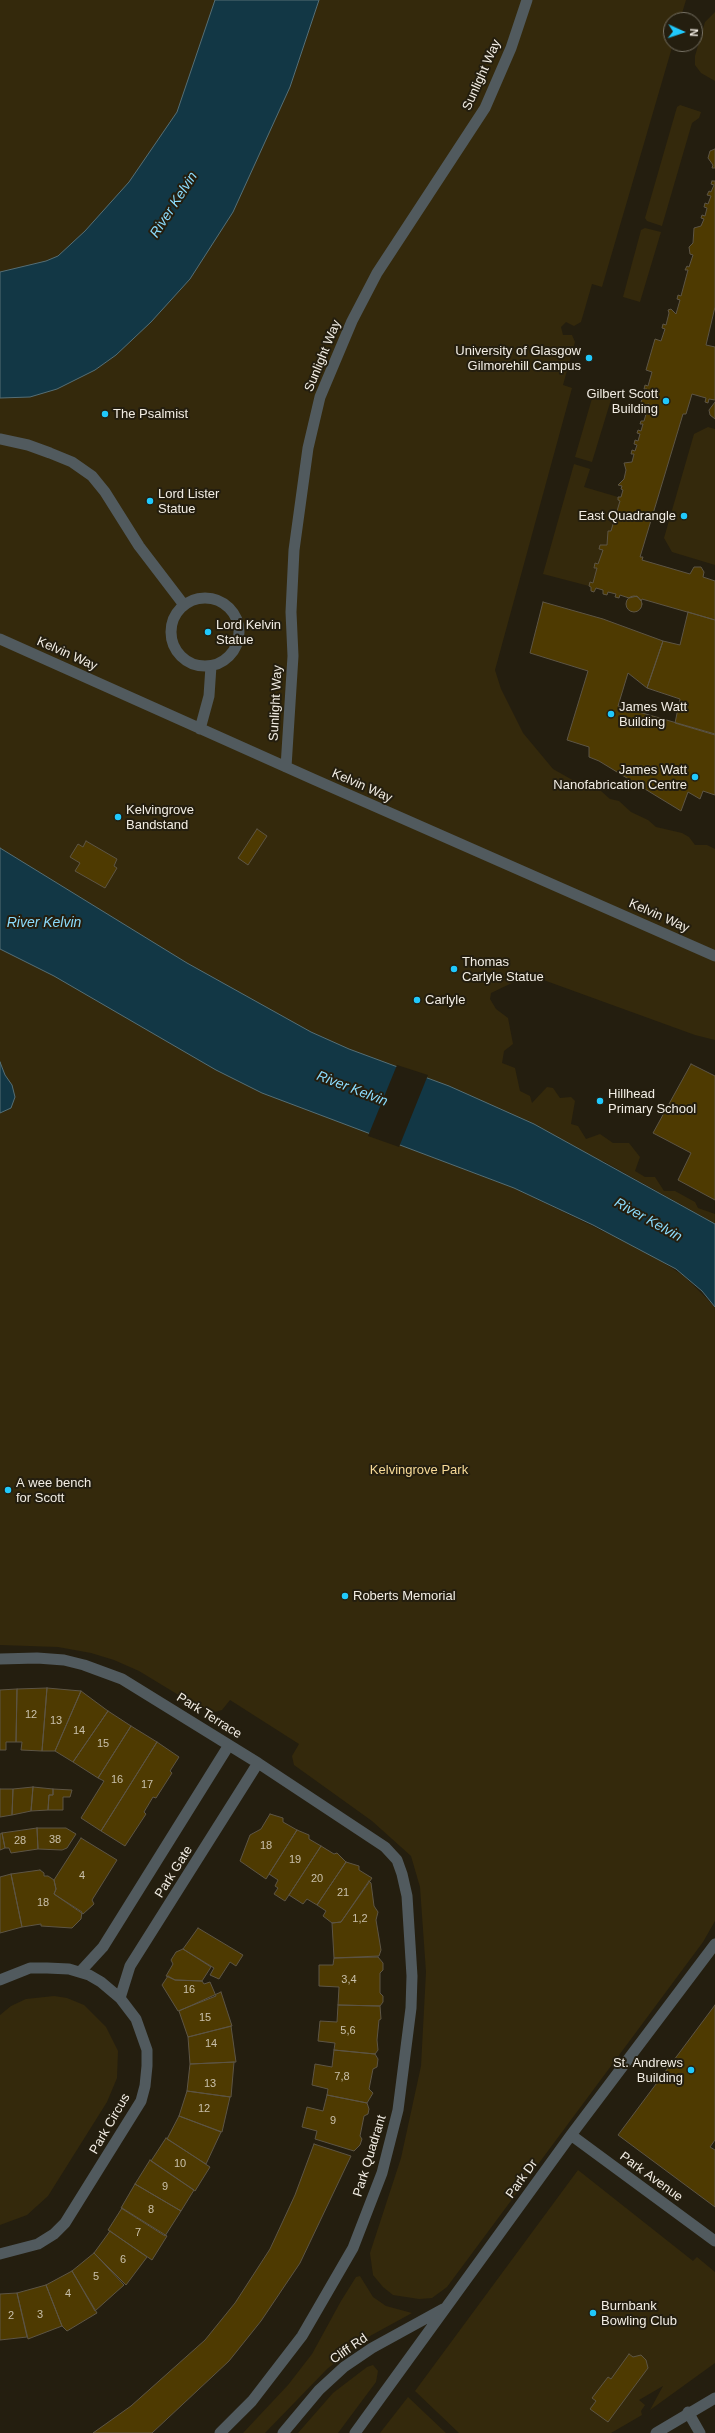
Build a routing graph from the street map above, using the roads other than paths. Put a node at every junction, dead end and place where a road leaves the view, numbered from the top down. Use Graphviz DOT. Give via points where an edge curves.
graph roads {
  1 [pos="527,0"];
  2 [pos="0,439"];
  3 [pos="184,605"];
  4 [pos="0,639"];
  5 [pos="211,666"];
  6 [pos="200,729"];
  7 [pos="286,767"];
  8 [pos="715,956"];
  9 [pos="0,1659"];
  10 [pos="229,1745"];
  11 [pos="258,1763"];
  12 [pos="386,1847"];
  13 [pos="715,1944"];
  14 [pos="80,1972"];
  15 [pos="0,1980"];
  16 [pos="120,1998"];
  17 [pos="571,2135"];
  18 [pos="715,2241"];
  19 [pos="0,2254"];
  20 [pos="447,2307"];
  21 [pos="715,2398"];
  22 [pos="688,2412"];
  23 [pos="220,2433"];
  24 [pos="283,2433"];
  25 [pos="355,2433"];
  26 [pos="656,2433"];
  27 [pos="700,2433"];
  1 -- 7 [label="street, Sunlight Way" via="511,48 485,108 378,273 352,321 320,397 308,448 294,550"];
  2 -- 3 [label="street" via="50,453 72,462 92,476 139,546"];
  3 -- 5 [label="street" via="172,624 174,646 180,656 189,662"];
  3 -- 5 [label="street" via="205,598 217,600 231,609 239,624 240,635 231,656 222,663"];
  4 -- 6 [label="street, Kelvin Way"];
  5 -- 6 [label="street" via="210,696"];
  6 -- 7 [label="street, Kelvin Way"];
  7 -- 8 [label="street, Kelvin Way"];
  9 -- 10 [label="street, Park Terrace" via="64,1660 108,1673 144,1692"];
  10 -- 11 [label="street, Park Terrace"];
  10 -- 14 [label="street, Park Gate" via="103,1947"];
  11 -- 12 [label="street, Park Terrace"];
  11 -- 16 [label="street, Park Gate" via="130,1966"];
  12 -- 23 [label="street, Park Quadrant" via="397,1860 405,1885 412,1976 408,2048 388,2152 353,2248 302,2336 252,2401"];
  13 -- 17 [label="street, Park Dr"];
  14 -- 15 [label="street, Park Circus" via="69,1969 30,1968"];
  14 -- 16 [label="street, Park Circus" via="101,1982"];
  16 -- 19 [label="street, Park Circus" via="136,2020 147,2050 146,2086 141,2101 64,2223 54,2234 38,2244"];
  17 -- 18 [label="street, Park Avenue"];
  17 -- 20 [label="street, Park Dr"];
  20 -- 24 [label="street, Cliff Rd" via="372,2348 344,2367 319,2390"];
  20 -- 25 [label="street, Park Dr"];
  21 -- 22 [label="street"];
  22 -- 26 [label="street"];
  22 -- 27 [label="street"];
}
